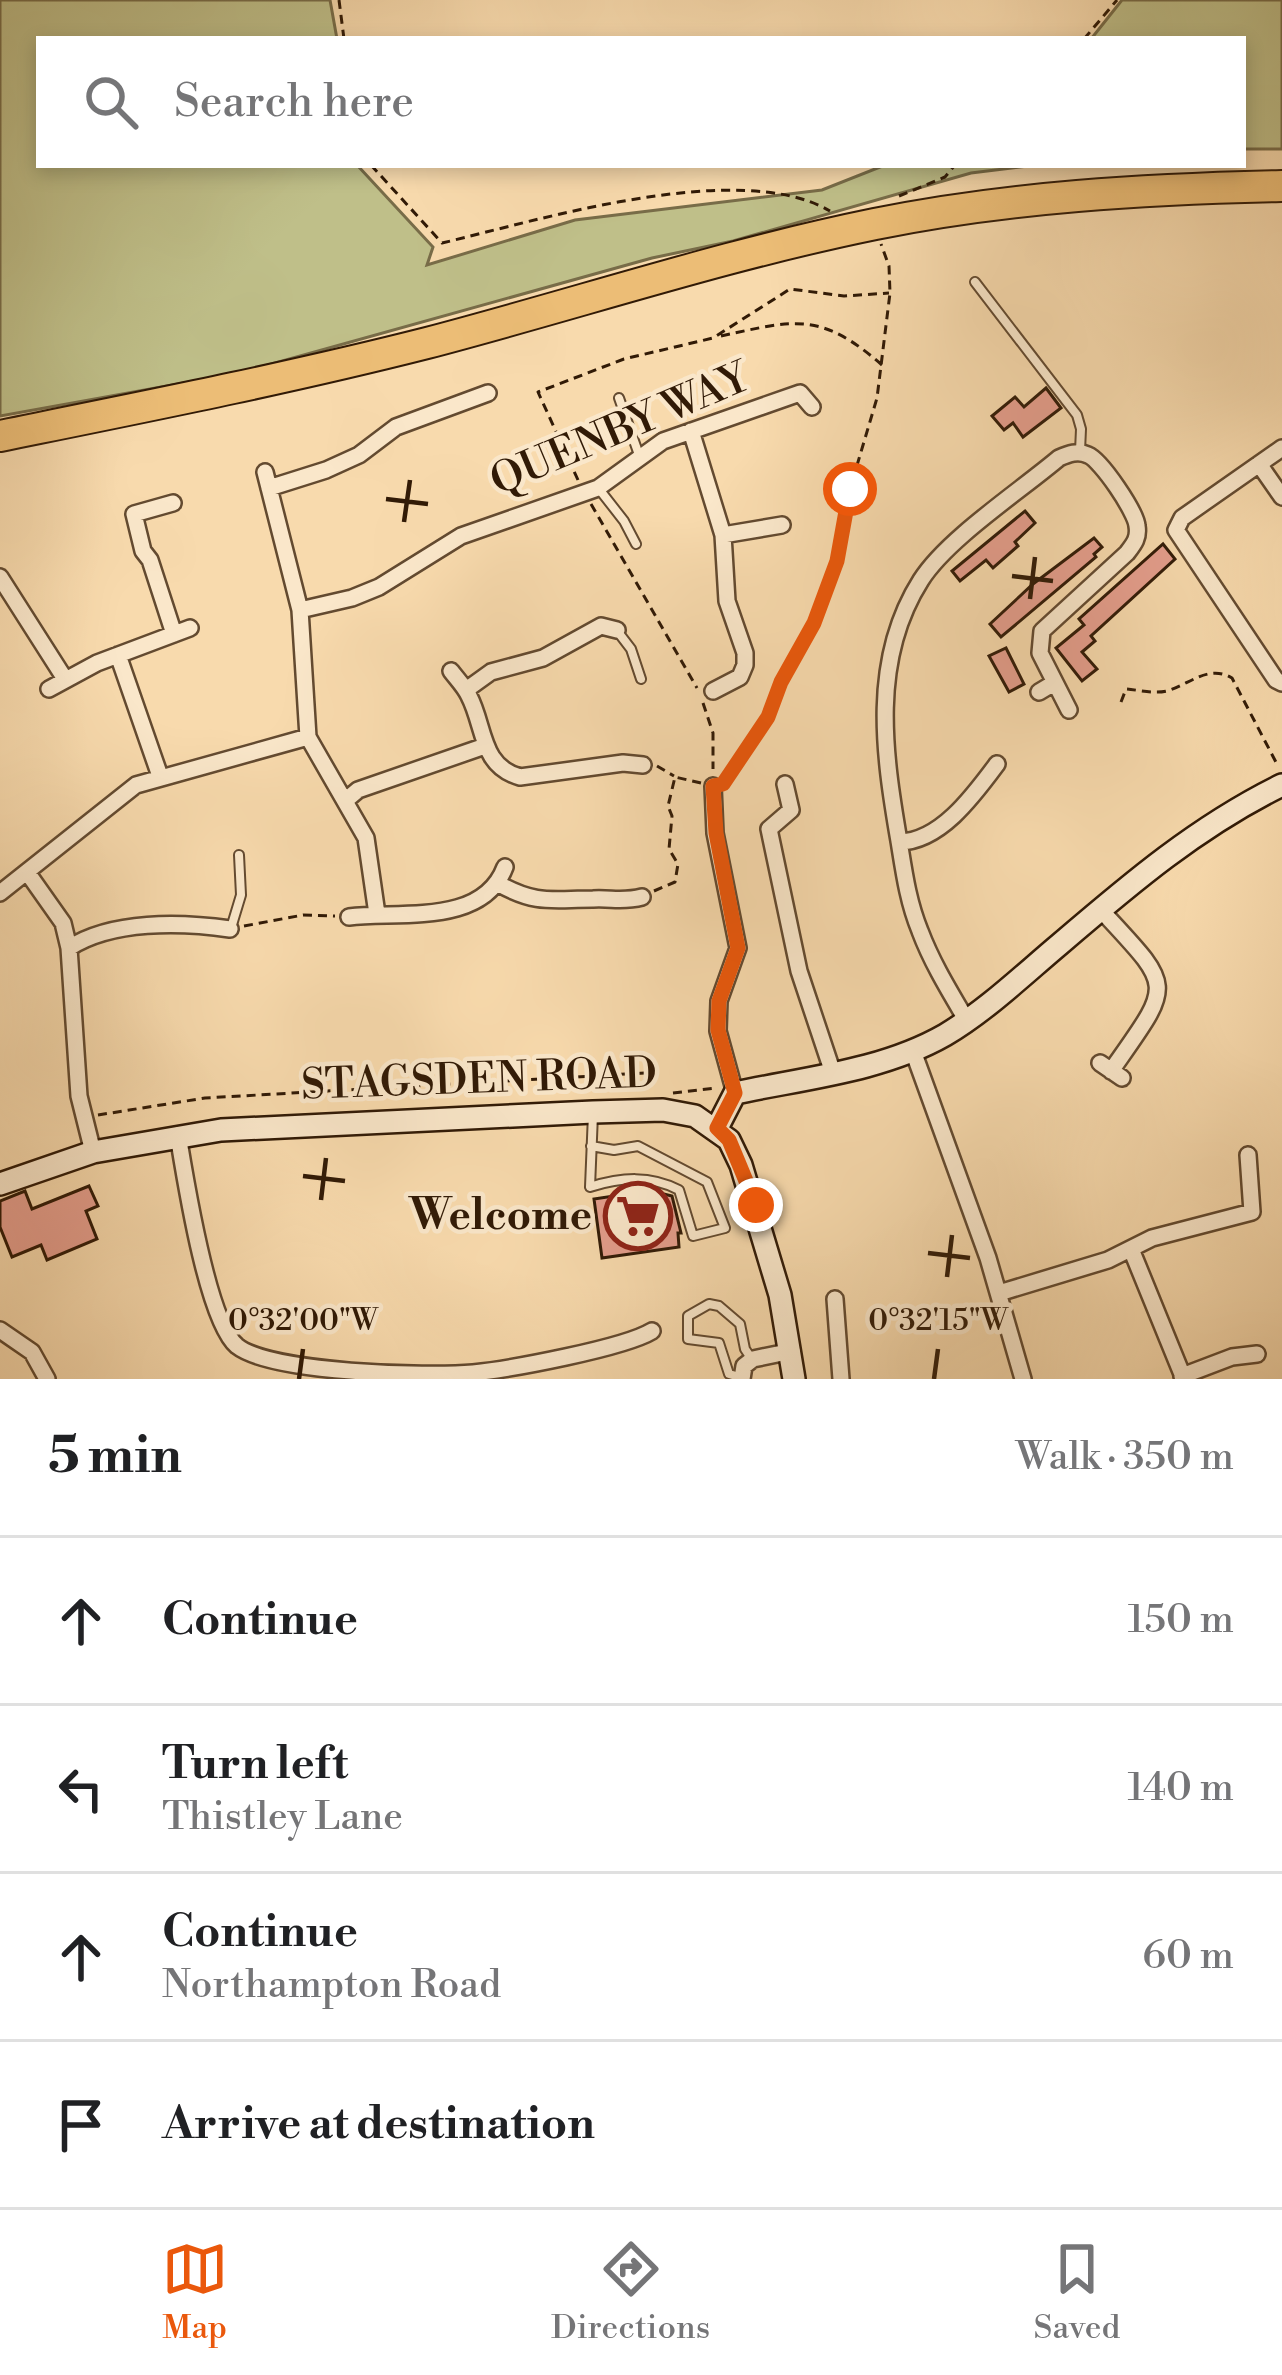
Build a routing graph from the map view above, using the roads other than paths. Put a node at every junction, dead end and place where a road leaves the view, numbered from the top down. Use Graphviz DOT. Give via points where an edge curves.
graph roads {
  1 [pos="1282,185"];
  2 [pos="976,282"];
  3 [pos="488,393"];
  4 [pos="620,398"];
  5 [pos="812,407"];
  6 [pos="691,431"];
  7 [pos="0,436"];
  8 [pos="1282,448"];
  9 [pos="1079,453"];
  10 [pos="640,457"];
  11 [pos="1258,464"];
  12 [pos="591,491"];
  13 [pos="1282,497"];
  14 [pos="173,502"];
  15 [pos="782,525"];
  16 [pos="723,535"];
  17 [pos="636,544"];
  18 [pos="0,577"];
  19 [pos="300,610"];
  20 [pos="617,630"];
  21 [pos="118,655"];
  22 [pos="451,671"];
  23 [pos="65,679"];
  24 [pos="641,680"];
  25 [pos="1054,682"];
  26 [pos="1282,683"];
  27 [pos="49,689"];
  28 [pos="466,690"];
  29 [pos="1039,692"];
  30 [pos="707,693"];
  31 [pos="1070,710"];
  32 [pos="308,736"];
  33 [pos="485,746"];
  34 [pos="997,764"];
  35 [pos="644,765"];
  36 [pos="160,776"];
  37 [pos="785,784"];
  38 [pos="1282,785"];
  39 [pos="713,786"];
  40 [pos="345,801"];
  41 [pos="899,842"];
  42 [pos="239,855"];
  43 [pos="28,872"];
  44 [pos="0,892"];
  45 [pos="642,897"];
  46 [pos="1100,909"];
  47 [pos="377,914"];
  48 [pos="349,917"];
  49 [pos="230,929"];
  50 [pos="69,948"];
  51 [pos="967,1021"];
  52 [pos="913,1051"];
  53 [pos="1111,1071"];
  54 [pos="833,1073"];
  55 [pos="735,1093"];
  56 [pos="593,1112"];
  57 [pos="717,1128"];
  58 [pos="178,1135"];
  59 [pos="591,1146"];
  60 [pos="93,1152"];
  61 [pos="1248,1155"];
  62 [pos="0,1184"];
  63 [pos="1131,1249"];
  64 [pos="999,1293"];
  65 [pos="835,1299"];
  66 [pos="0,1330"];
  67 [pos="652,1330"];
  68 [pos="792,1352"];
  69 [pos="1257,1354"];
  70 [pos="753,1359"];
  71 [pos="298,1371"];
  72 [pos="1183,1377"];
  73 [pos="742,1378"];
  74 [pos="47,1379"];
  75 [pos="794,1379"];
  76 [pos="841,1379"];
  77 [pos="1023,1379"];
  1 -- 7 [label="highway" via="1023,201 869,226 424,343"];
  2 -- 9 [label="lane" via="1077,416"];
  3 -- 19 [label="street" via="396,427 326,470 267,480"];
  4 -- 10 [label="lane"];
  5 -- 6 [label="street, QUENBY WAY" via="800,393"];
  6 -- 10 [label="street, QUENBY WAY"];
  6 -- 16 [label="street"];
  8 -- 11 [label="street"];
  9 -- 25 [label="street" via="1102,468 1138,530 1127,553 1042,631 1040,653"];
  9 -- 41 [label="street" via="1059,458 921,579 888,676 883,725"];
  10 -- 12 [label="street, QUENBY WAY"];
  11 -- 13 [label="street"];
  11 -- 26 [label="street" via="1176,530"];
  12 -- 17 [label="lane"];
  12 -- 19 [label="street, QUENBY WAY" via="460,536 379,587"];
  14 -- 21 [label="street" via="134,514 182,632"];
  15 -- 16 [label="street"];
  16 -- 30 [label="street" via="727,601 745,665 740,677"];
  18 -- 23 [label="street"];
  19 -- 32 [label="street"];
  20 -- 24 [label="lane"];
  20 -- 28 [label="street" via="602,626"];
  21 -- 23 [label="street"];
  21 -- 36 [label="street"];
  22 -- 28 [label="street"];
  23 -- 27 [label="street"];
  25 -- 29 [label="street"];
  25 -- 31 [label="street"];
  28 -- 33 [label="street"];
  32 -- 36 [label="street"];
  32 -- 40 [label="street"];
  33 -- 35 [label="street" via="498,766 520,777"];
  33 -- 40 [label="street"];
  34 -- 41 [label="street" via="945,822 917,842"];
  36 -- 43 [label="street" via="116,799"];
  37 -- 54 [label="street" via="791,810 769,829 799,971"];
  38 -- 46 [label="street" via="1214,820"];
  39 -- 55 [label="street" via="738,948 718,1030"];
  40 -- 47 [label="street" via="367,838"];
  41 -- 51 [label="street" via="920,931"];
  42 -- 49 [label="lane" via="240,908"];
  43 -- 44 [label="street"];
  43 -- 50 [label="street" via="63,923"];
  45 -- 47 [label="street" via="617,911 598,898 534,901 502,875 477,902 458,909"];
  46 -- 51 [label="street"];
  46 -- 53 [label="street" via="1147,959 1160,991"];
  47 -- 48 [label="street"];
  49 -- 50 [label="street" via="188,923 90,935"];
  50 -- 60 [label="street" via="75,1059"];
  51 -- 52 [label="street"];
  52 -- 54 [label="street"];
  52 -- 64 [label="street"];
  54 -- 55 [label="street"];
  55 -- 57 [label="street"];
  56 -- 57 [label="street, STAGSDEN ROAD" via="663,1110"];
  56 -- 58 [label="street, STAGSDEN ROAD"];
  56 -- 59 [label="lane"];
  57 -- 68 [label="street" via="756,1205"];
  58 -- 60 [label="street, STAGSDEN ROAD"];
  58 -- 71 [label="street" via="228,1336"];
  59 -- 59 [label="lane" via="638,1146 707,1182 725,1228 693,1236 680,1190 655,1178 590,1187"];
  60 -- 62 [label="street, STAGSDEN ROAD"];
  61 -- 63 [label="street" via="1252,1212"];
  63 -- 64 [label="street"];
  63 -- 72 [label="street"];
  64 -- 77 [label="street"];
  65 -- 76 [label="street"];
  66 -- 74 [label="street" via="32,1352"];
  67 -- 71 [label="street" via="473,1372"];
  68 -- 70 [label="street"];
  68 -- 75 [label="street"];
  69 -- 72 [label="street"];
  70 -- 73 [label="street"];
  70 -- 73 [label="lane" via="740,1324 719,1306 688,1316 688,1339 719,1343 730,1375"];
}
